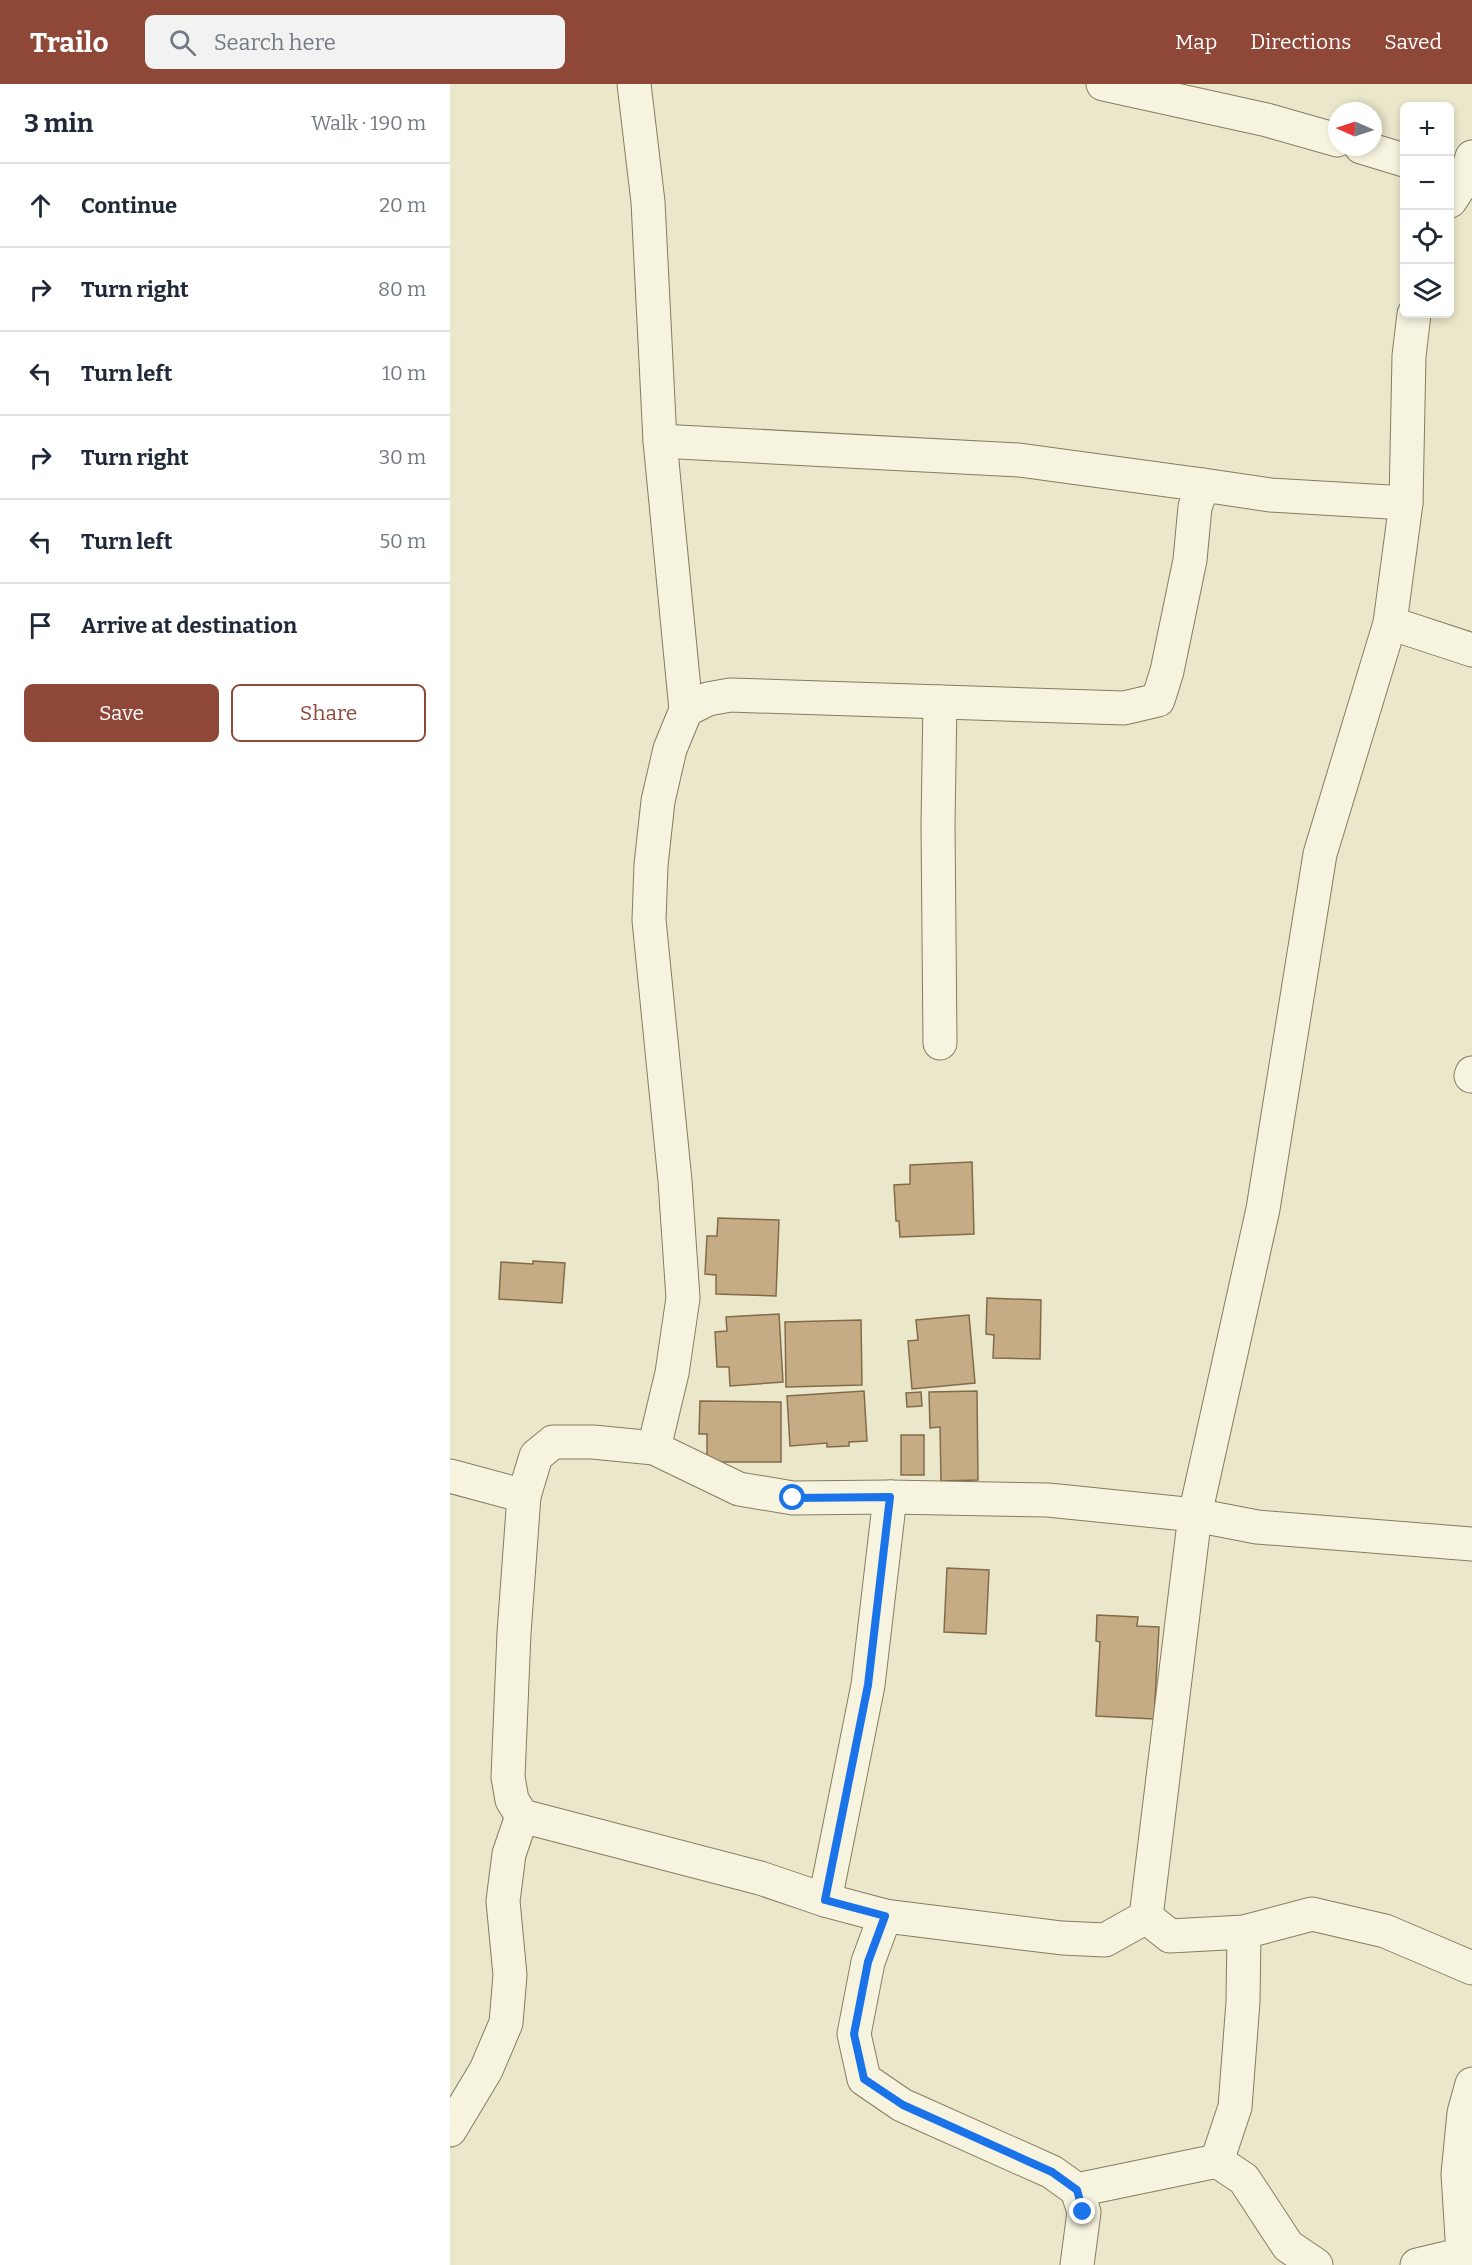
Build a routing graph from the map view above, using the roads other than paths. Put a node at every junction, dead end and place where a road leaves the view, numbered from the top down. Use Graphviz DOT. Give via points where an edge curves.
graph roads {
  1 [pos="634,84"];
  2 [pos="1103,84"];
  3 [pos="1328,137"];
  4 [pos="1382,153"];
  5 [pos="1400,159"];
  6 [pos="1414,318"];
  7 [pos="660,441"];
  8 [pos="1203,485"];
  9 [pos="1406,503"];
  10 [pos="1390,624"];
  11 [pos="1472,650"];
  12 [pos="940,702"];
  13 [pos="686,710"];
  14 [pos="940,1043"];
  15 [pos="654,1448"];
  16 [pos="450,1476"];
  17 [pos="524,1496"];
  18 [pos="890,1497"];
  19 [pos="1195,1515"];
  20 [pos="1472,1545"];
  21 [pos="522,1816"];
  22 [pos="825,1900"];
  23 [pos="885,1916"];
  24 [pos="1146,1917"];
  25 [pos="1244,1932"];
  26 [pos="1472,1968"];
  27 [pos="1472,2084"];
  28 [pos="450,2130"];
  29 [pos="1217,2161"];
  30 [pos="1077,2190"];
  31 [pos="1464,2259"];
  32 [pos="1077,2265"];
  33 [pos="1316,2265"];
  34 [pos="1417,2265"];
  1 -- 7 [label="street" via="648,202"];
  2 -- 3 [label="street"];
  4 -- 5 [label="street"];
  6 -- 9 [label="street"];
  7 -- 8 [label="street" via="1019,460"];
  7 -- 13 [label="street"];
  8 -- 9 [label="street" via="1270,495"];
  8 -- 12 [label="street" via="1195,507 1190,560 1158,700 1124,708"];
  9 -- 10 [label="street"];
  10 -- 11 [label="street"];
  10 -- 19 [label="street" via="1320,854 1263,1209"];
  12 -- 13 [label="street" via="730,695 708,699"];
  12 -- 14 [label="street"];
  13 -- 15 [label="street" via="670,749 658,801 651,865 649,920 683,1298 672,1373"];
  15 -- 17 [label="street" via="553,1442 536,1456"];
  15 -- 18 [label="street" via="739,1489 793,1498"];
  16 -- 17 [label="street"];
  17 -- 21 [label="street" via="508,1777 512,1800"];
  18 -- 19 [label="street" via="1048,1500"];
  18 -- 22 [label="street" via="868,1685"];
  19 -- 20 [label="street" via="1257,1527"];
  19 -- 24 [label="street"];
  21 -- 22 [label="street" via="760,1878"];
  21 -- 28 [label="street" via="509,1854 503,1900 510,1975 506,2023 486,2070"];
  22 -- 23 [label="street"];
  23 -- 24 [label="street" via="1106,1940"];
  23 -- 30 [label="street" via="868,1962 854,2034 864,2079 903,2105 1052,2172"];
  24 -- 25 [label="street" via="1170,1935"];
  25 -- 26 [label="street" via="1312,1914 1385,1931"];
  25 -- 29 [label="street" via="1235,2107"];
  27 -- 31 [label="street" via="1464,2113 1458,2174"];
  29 -- 30 [label="street"];
  29 -- 33 [label="street" via="1244,2179 1288,2246"];
  30 -- 32 [label="street" via="1083,2212"];
  31 -- 34 [label="street"];
}
